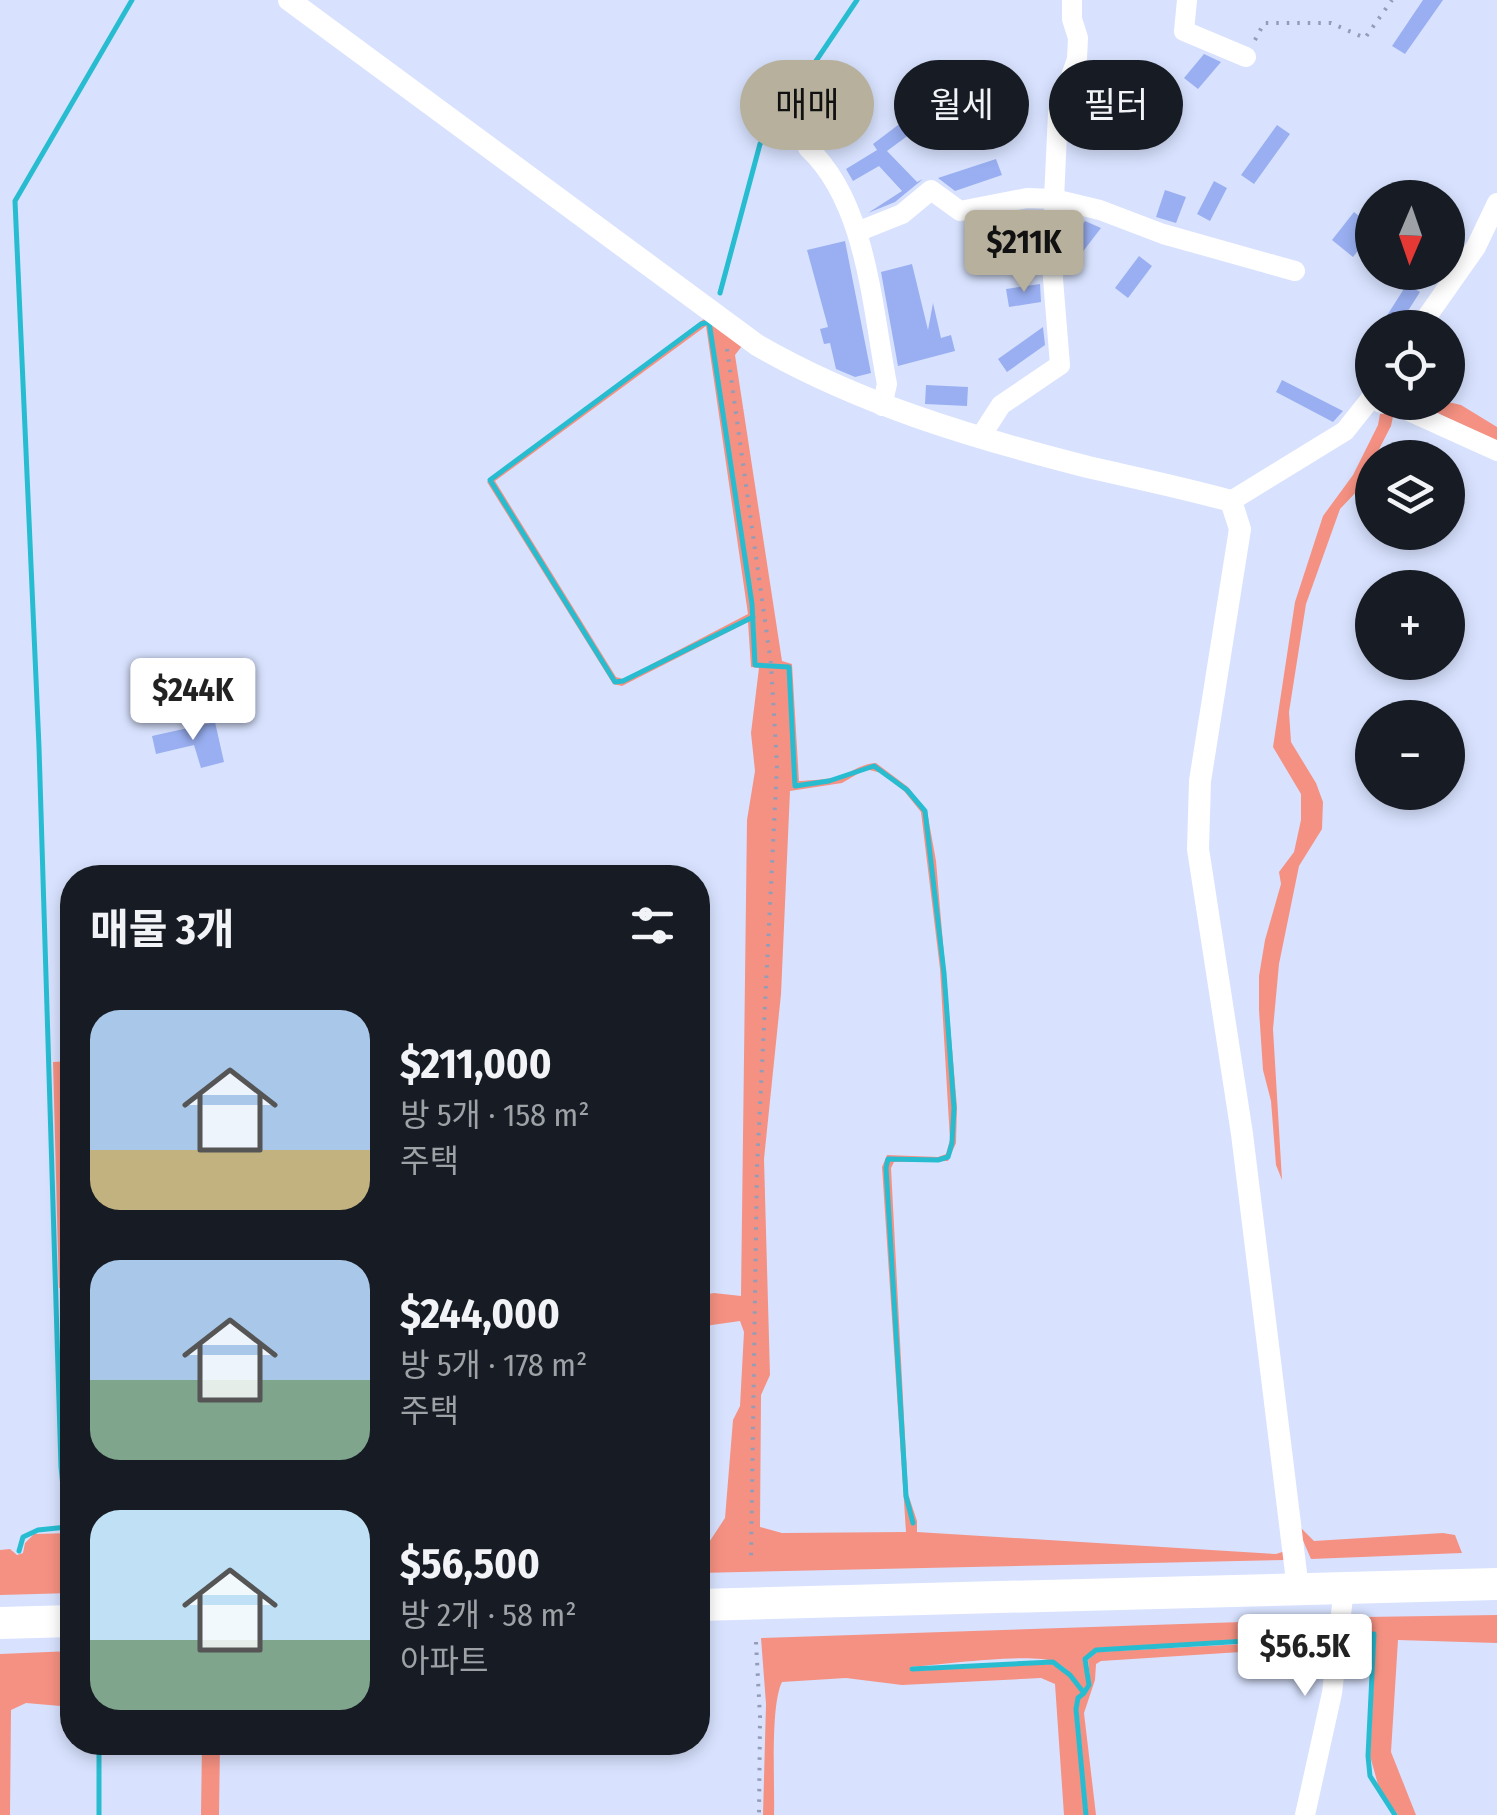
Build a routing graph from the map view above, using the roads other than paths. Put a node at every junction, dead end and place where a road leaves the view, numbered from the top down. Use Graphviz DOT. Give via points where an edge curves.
graph roads {
  1 [pos="288,0"];
  2 [pos="1072,0"];
  3 [pos="1187,0"];
  4 [pos="1246,57"];
  5 [pos="810,150"];
  6 [pos="1054,199"];
  7 [pos="1497,203"];
  8 [pos="857,232"];
  9 [pos="1295,271"];
  10 [pos="1432,310"];
  11 [pos="882,406"];
  12 [pos="1356,420"];
  13 [pos="1429,420"];
  14 [pos="981,436"];
  15 [pos="1497,451"];
  16 [pos="1231,502"];
  17 [pos="1497,1584"];
  18 [pos="1344,1588"];
  19 [pos="1298,1589"];
  20 [pos="710,1605"];
  21 [pos="60,1621"];
  22 [pos="0,1623"];
  23 [pos="1304,1815"];
  1 -- 11 [label="street" via="756,344"];
  2 -- 6 [label="street" via="1078,38 1058,113"];
  3 -- 4 [label="street" via="1184,31"];
  5 -- 8 [label="street" via="826,164"];
  6 -- 8 [label="street" via="960,211 931,190 902,214"];
  6 -- 9 [label="street"];
  6 -- 14 [label="street" via="1060,365 1001,405"];
  7 -- 10 [label="street" via="1476,247"];
  8 -- 11 [label="street" via="887,384"];
  11 -- 14 [label="street"];
  12 -- 16 [label="street"];
  13 -- 15 [label="street"];
  14 -- 16 [label="street"];
  16 -- 19 [label="street" via="1240,529 1200,781 1198,850 1242,1134"];
  17 -- 18 [label="highway"];
  18 -- 19 [label="highway"];
  18 -- 23 [label="street" via="1332,1693"];
  19 -- 20 [label="highway"];
  21 -- 22 [label="highway"];
}
